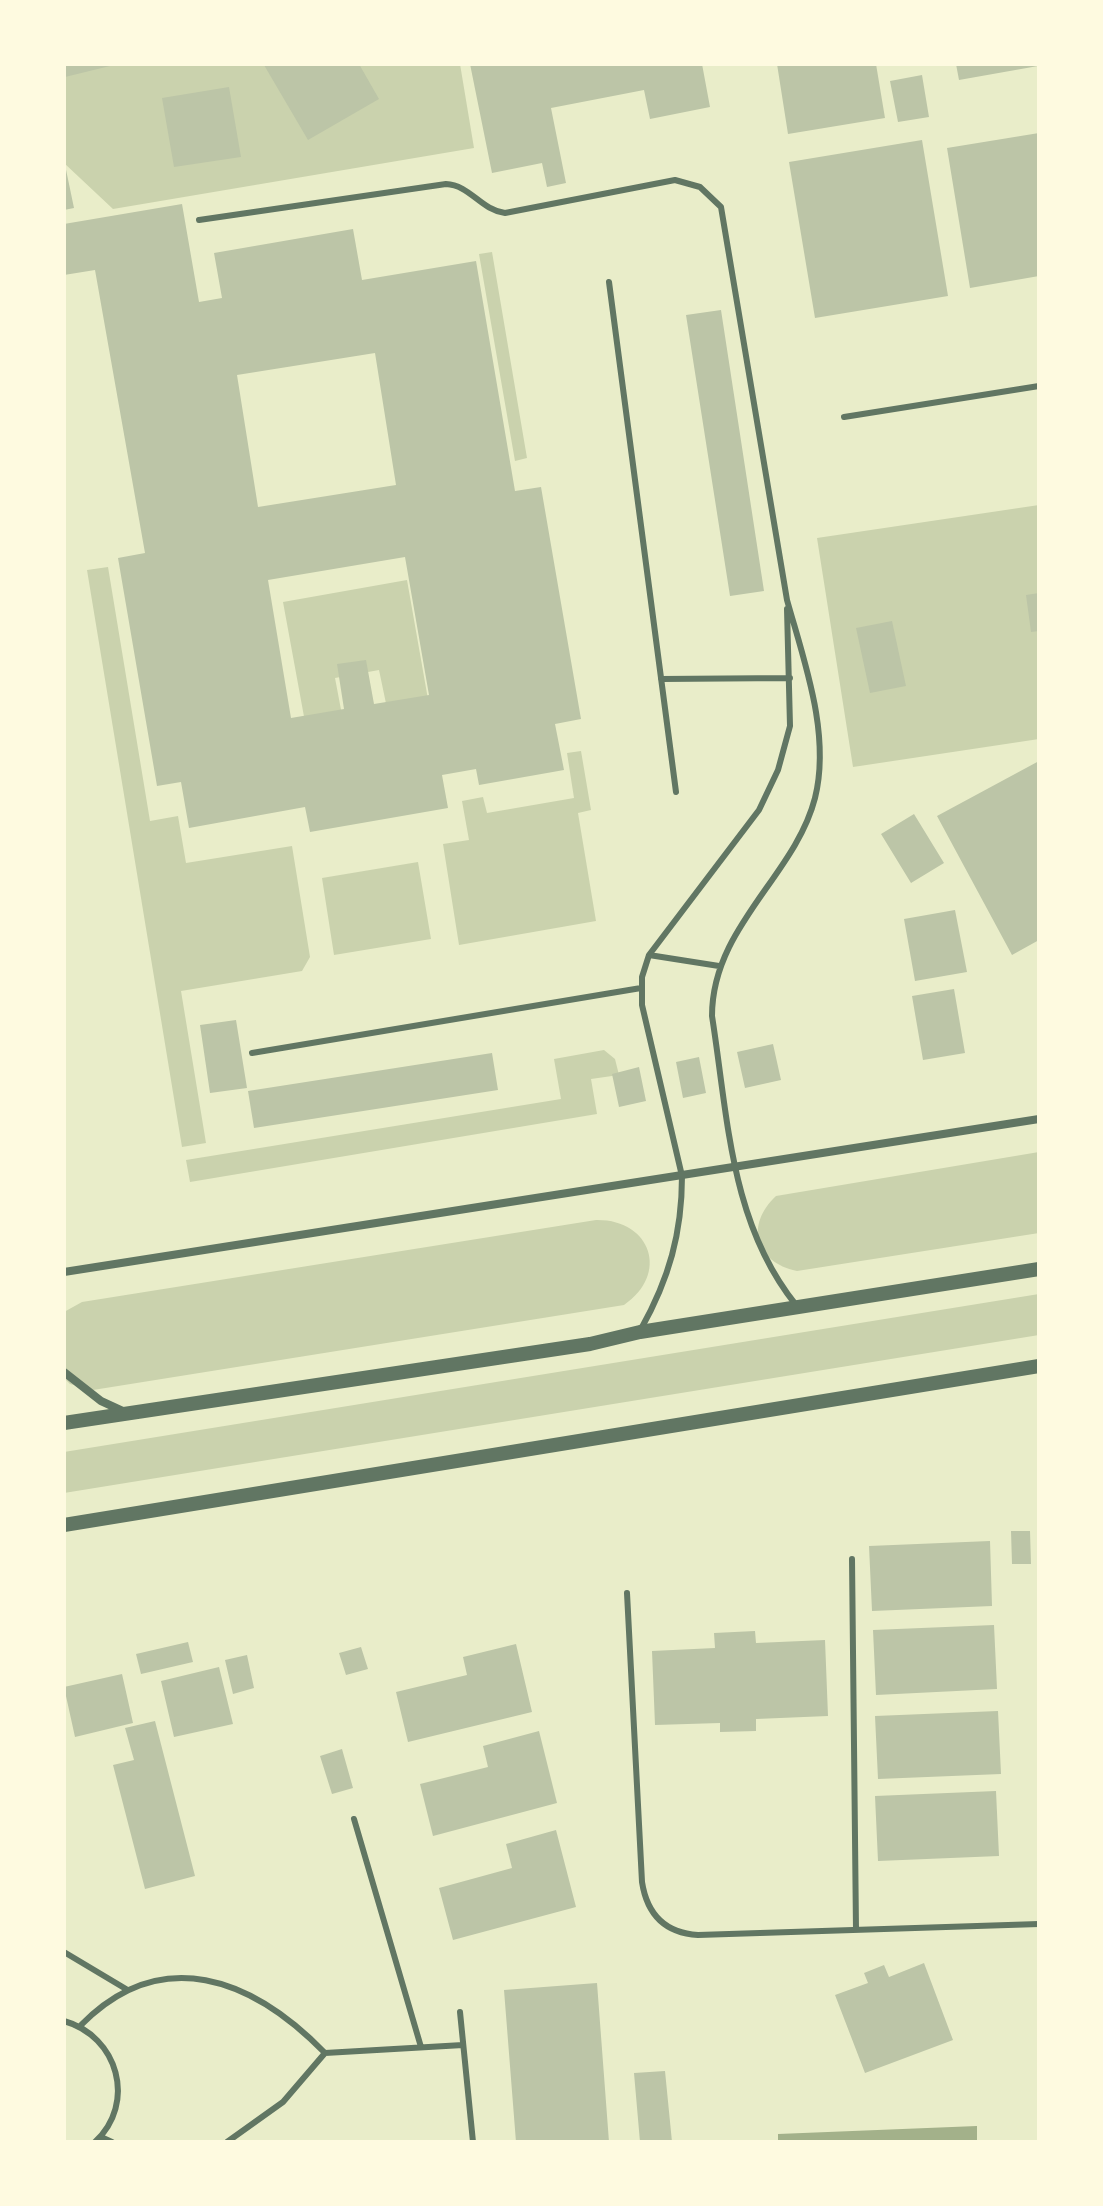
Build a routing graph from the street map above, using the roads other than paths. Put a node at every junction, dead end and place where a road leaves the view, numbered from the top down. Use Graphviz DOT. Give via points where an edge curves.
graph roads {
  1 [pos="199,220"];
  2 [pos="609,282"];
  3 [pos="1039,386"];
  4 [pos="844,417"];
  5 [pos="787,600"];
  6 [pos="790,678"];
  7 [pos="661,679"];
  8 [pos="676,792"];
  9 [pos="649,955"];
  10 [pos="719,966"];
  11 [pos="641,988"];
  12 [pos="252,1053"];
  13 [pos="1039,1119"];
  14 [pos="736,1166"];
  15 [pos="682,1176"];
  16 [pos="1039,1269"];
  17 [pos="64,1272"];
  18 [pos="798,1308"];
  19 [pos="640,1332"];
  20 [pos="1039,1366"];
  21 [pos="64,1372"];
  22 [pos="128,1413"];
  23 [pos="64,1423"];
  24 [pos="64,1525"];
  25 [pos="852,1559"];
  26 [pos="627,1593"];
  27 [pos="354,1819"];
  28 [pos="1039,1924"];
  29 [pos="856,1930"];
  30 [pos="64,1952"];
  31 [pos="126,1989"];
  32 [pos="460,2012"];
  33 [pos="64,2021"];
  34 [pos="80,2026"];
  35 [pos="463,2045"];
  36 [pos="421,2047"];
  37 [pos="325,2053"];
  38 [pos="98,2139"];
  39 [pos="112,2142"];
  40 [pos="227,2142"];
  41 [pos="473,2142"];
  1 -- 5 [label="lane" via="446,184 505,213 675,180 700,187 721,207 726,220"];
  2 -- 7 [label="lane"];
  3 -- 4 [label="lane"];
  5 -- 6 [label="lane"];
  5 -- 10 [label="lane" via="816,725 819,776 804,824"];
  6 -- 7 [label="lane"];
  6 -- 9 [label="lane" via="786,749 759,810"];
  7 -- 8 [label="lane"];
  9 -- 10 [label="lane"];
  9 -- 11 [label="lane"];
  10 -- 14 [label="lane" via="712,1016"];
  11 -- 12 [label="lane"];
  11 -- 15 [label="lane"];
  13 -- 14 [label="street"];
  14 -- 15 [label="street"];
  14 -- 18 [label="lane" via="755,1242"];
  15 -- 17 [label="street"];
  15 -- 19 [label="lane" via="673,1257"];
  16 -- 18 [label="street"];
  18 -- 19 [label="street"];
  19 -- 22 [label="street" via="590,1344"];
  20 -- 24 [label="street"];
  21 -- 22 [label="street" via="101,1401"];
  22 -- 23 [label="street"];
  25 -- 29 [label="lane"];
  26 -- 29 [label="lane" via="642,1882 650,1910 658,1921 683,1934"];
  27 -- 36 [label="lane"];
  28 -- 29 [label="lane"];
  30 -- 31 [label="lane"];
  31 -- 34 [label="lane"];
  31 -- 37 [label="lane" via="182,1977 241,1991 286,2017"];
  32 -- 35 [label="lane"];
  33 -- 34 [label="lane"];
  34 -- 38 [label="lane" via="107,2051 119,2085 115,2113"];
  35 -- 36 [label="lane"];
  35 -- 41 [label="lane"];
  36 -- 37 [label="lane"];
  37 -- 40 [label="lane" via="283,2102"];
  38 -- 39 [label="lane"];
}
